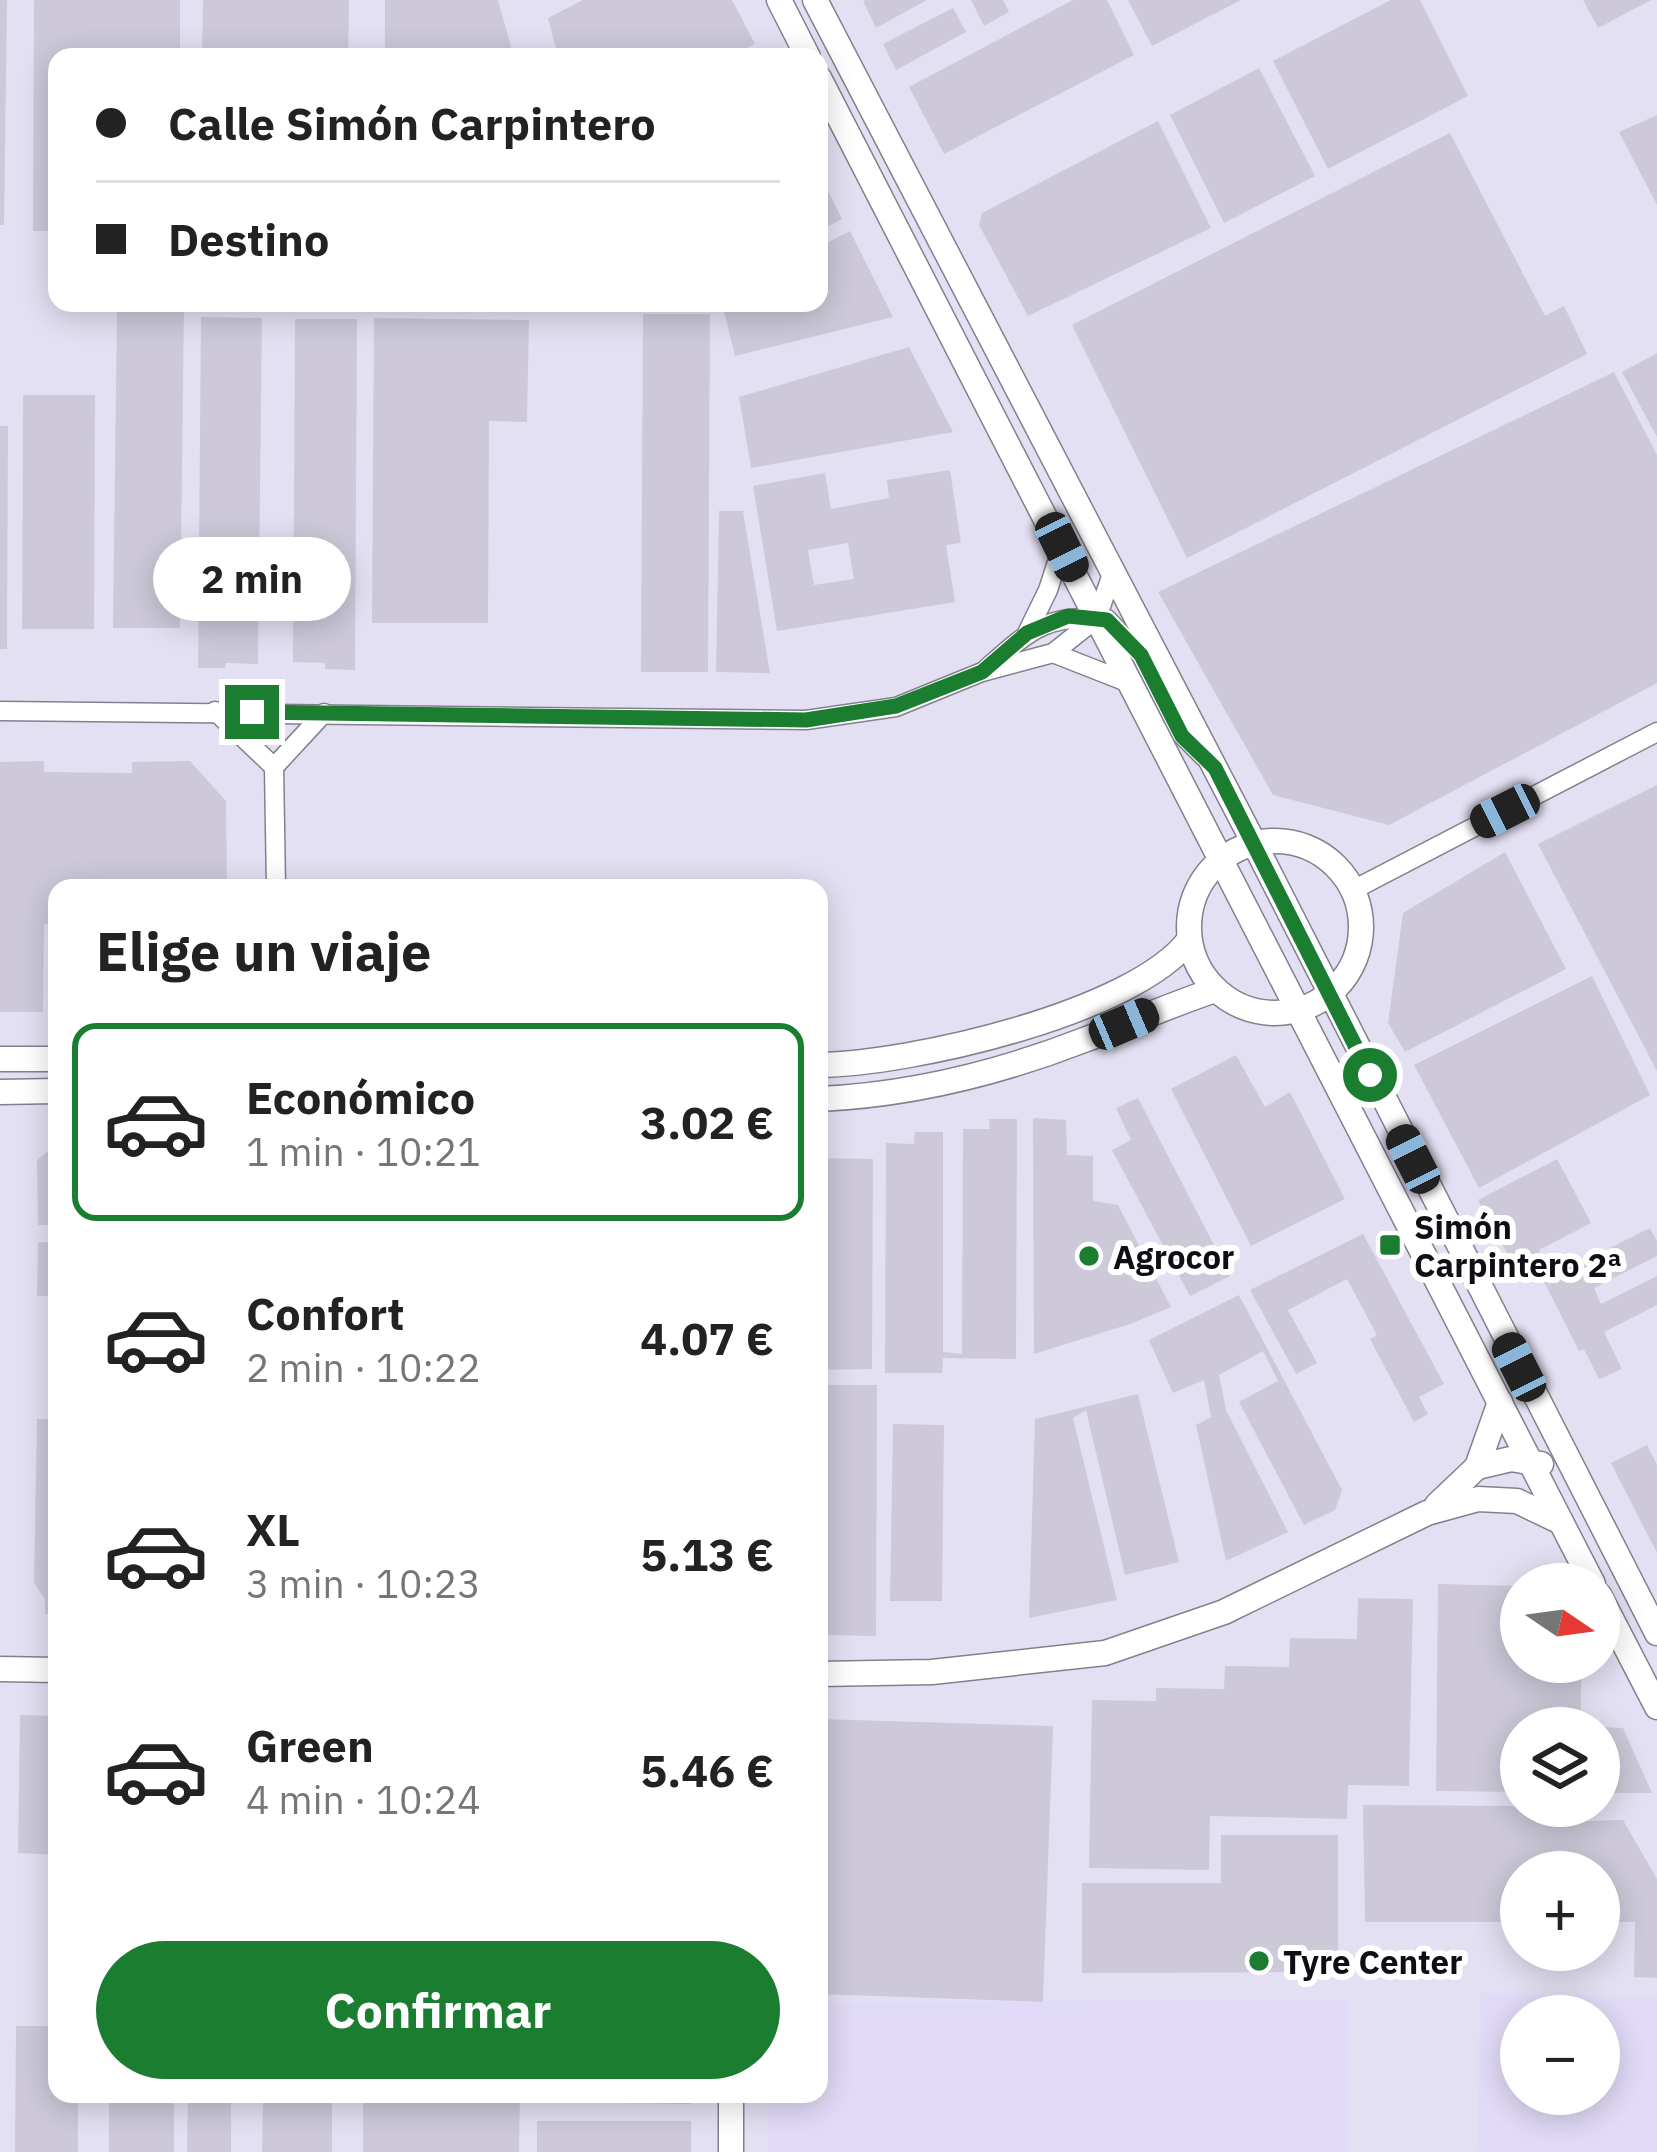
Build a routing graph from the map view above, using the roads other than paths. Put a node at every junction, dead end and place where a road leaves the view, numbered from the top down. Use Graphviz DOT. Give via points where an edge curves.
graph roads {
  1 [pos="778,0"];
  2 [pos="815,0"];
  3 [pos="833,35"];
  4 [pos="806,48"];
  5 [pos="828,63"];
  6 [pos="857,82"];
  7 [pos="828,84"];
  8 [pos="828,96"];
  9 [pos="994,345"];
  10 [pos="966,361"];
  11 [pos="1015,382"];
  12 [pos="986,399"];
  13 [pos="1062,547"];
  14 [pos="1113,571"];
  15 [pos="1096,619"];
  16 [pos="1027,633"];
  17 [pos="1053,653"];
  18 [pos="982,672"];
  19 [pos="1133,685"];
  20 [pos="0,710"];
  21 [pos="215,711"];
  22 [pos="324,713"];
  23 [pos="1657,732"];
  24 [pos="274,767"];
  25 [pos="1215,768"];
  26 [pos="1254,843"];
  27 [pos="1220,860"];
  28 [pos="276,879"];
  29 [pos="1352,890"];
  30 [pos="1189,940"];
  31 [pos="1215,990"];
  32 [pos="1329,995"];
  33 [pos="1296,1011"];
  34 [pos="0,1059"];
  35 [pos="48,1059"];
  36 [pos="828,1064"];
  37 [pos="48,1091"];
  38 [pos="0,1092"];
  39 [pos="828,1098"];
  40 [pos="1499,1402"];
  41 [pos="1540,1409"];
  42 [pos="1529,1460"];
  43 [pos="1477,1467"];
  44 [pos="1577,1478"];
  45 [pos="1490,1497"];
  46 [pos="1427,1513"];
  47 [pos="1561,1522"];
  48 [pos="1582,1563"];
  49 [pos="1657,1633"];
  50 [pos="1620,1636"];
  51 [pos="0,1669"];
  52 [pos="48,1670"];
  53 [pos="828,1674"];
  54 [pos="1657,1707"];
  55 [pos="730,2103"];
  56 [pos="731,2152"];
  1 -- 4 [label="street"];
  2 -- 3 [label="street"];
  3 -- 5 [label="street"];
  3 -- 6 [label="street"];
  6 -- 7 [label="street" via="836,76"];
  6 -- 9 [label="street"];
  8 -- 10 [label="street"];
  9 -- 10 [label="street" via="988,365"];
  9 -- 11 [label="street"];
  10 -- 12 [label="street"];
  11 -- 12 [label="street" via="991,377"];
  11 -- 14 [label="street"];
  12 -- 13 [label="street"];
  13 -- 15 [label="street"];
  13 -- 16 [label="street"];
  14 -- 15 [label="street"];
  14 -- 25 [label="street"];
  15 -- 16 [label="street" via="1068,616"];
  15 -- 17 [label="street"];
  15 -- 19 [label="street"];
  15 -- 25 [label="street" via="1107,620 1141,655 1182,736"];
  16 -- 18 [label="street"];
  17 -- 18 [label="street"];
  17 -- 19 [label="street"];
  18 -- 22 [label="street" via="896,706 806,720"];
  19 -- 27 [label="street"];
  20 -- 21 [label="street"];
  21 -- 22 [label="street"];
  21 -- 24 [label="street"];
  22 -- 24 [label="street"];
  23 -- 29 [label="street"];
  24 -- 28 [label="street"];
  25 -- 26 [label="street"];
  26 -- 27 [label="street"];
  26 -- 29 [label="street" via="1312,849"];
  26 -- 32 [label="street"];
  27 -- 30 [label="street" via="1190,910"];
  27 -- 33 [label="street"];
  29 -- 32 [label="street" via="1359,946"];
  30 -- 31 [label="street"];
  30 -- 36 [label="street" via="1148,978 1048,1019 893,1058"];
  31 -- 33 [label="street" via="1239,1006"];
  31 -- 39 [label="street" via="967,1078"];
  32 -- 33 [label="street"];
  32 -- 41 [label="street"];
  33 -- 40 [label="street"];
  34 -- 35 [label="street"];
  37 -- 38 [label="street"];
  40 -- 42 [label="street"];
  40 -- 43 [label="street"];
  41 -- 42 [label="street"];
  41 -- 44 [label="street"];
  42 -- 43 [label="street"];
  42 -- 44 [label="street"];
  42 -- 45 [label="street"];
  42 -- 47 [label="street"];
  43 -- 46 [label="street"];
  44 -- 49 [label="street"];
  45 -- 46 [label="street"];
  45 -- 47 [label="street"];
  46 -- 53 [label="street" via="1224,1612 1105,1653"];
  47 -- 48 [label="street"];
  50 -- 54 [label="street"];
  51 -- 52 [label="street"];
  55 -- 56 [label="street"];
}
